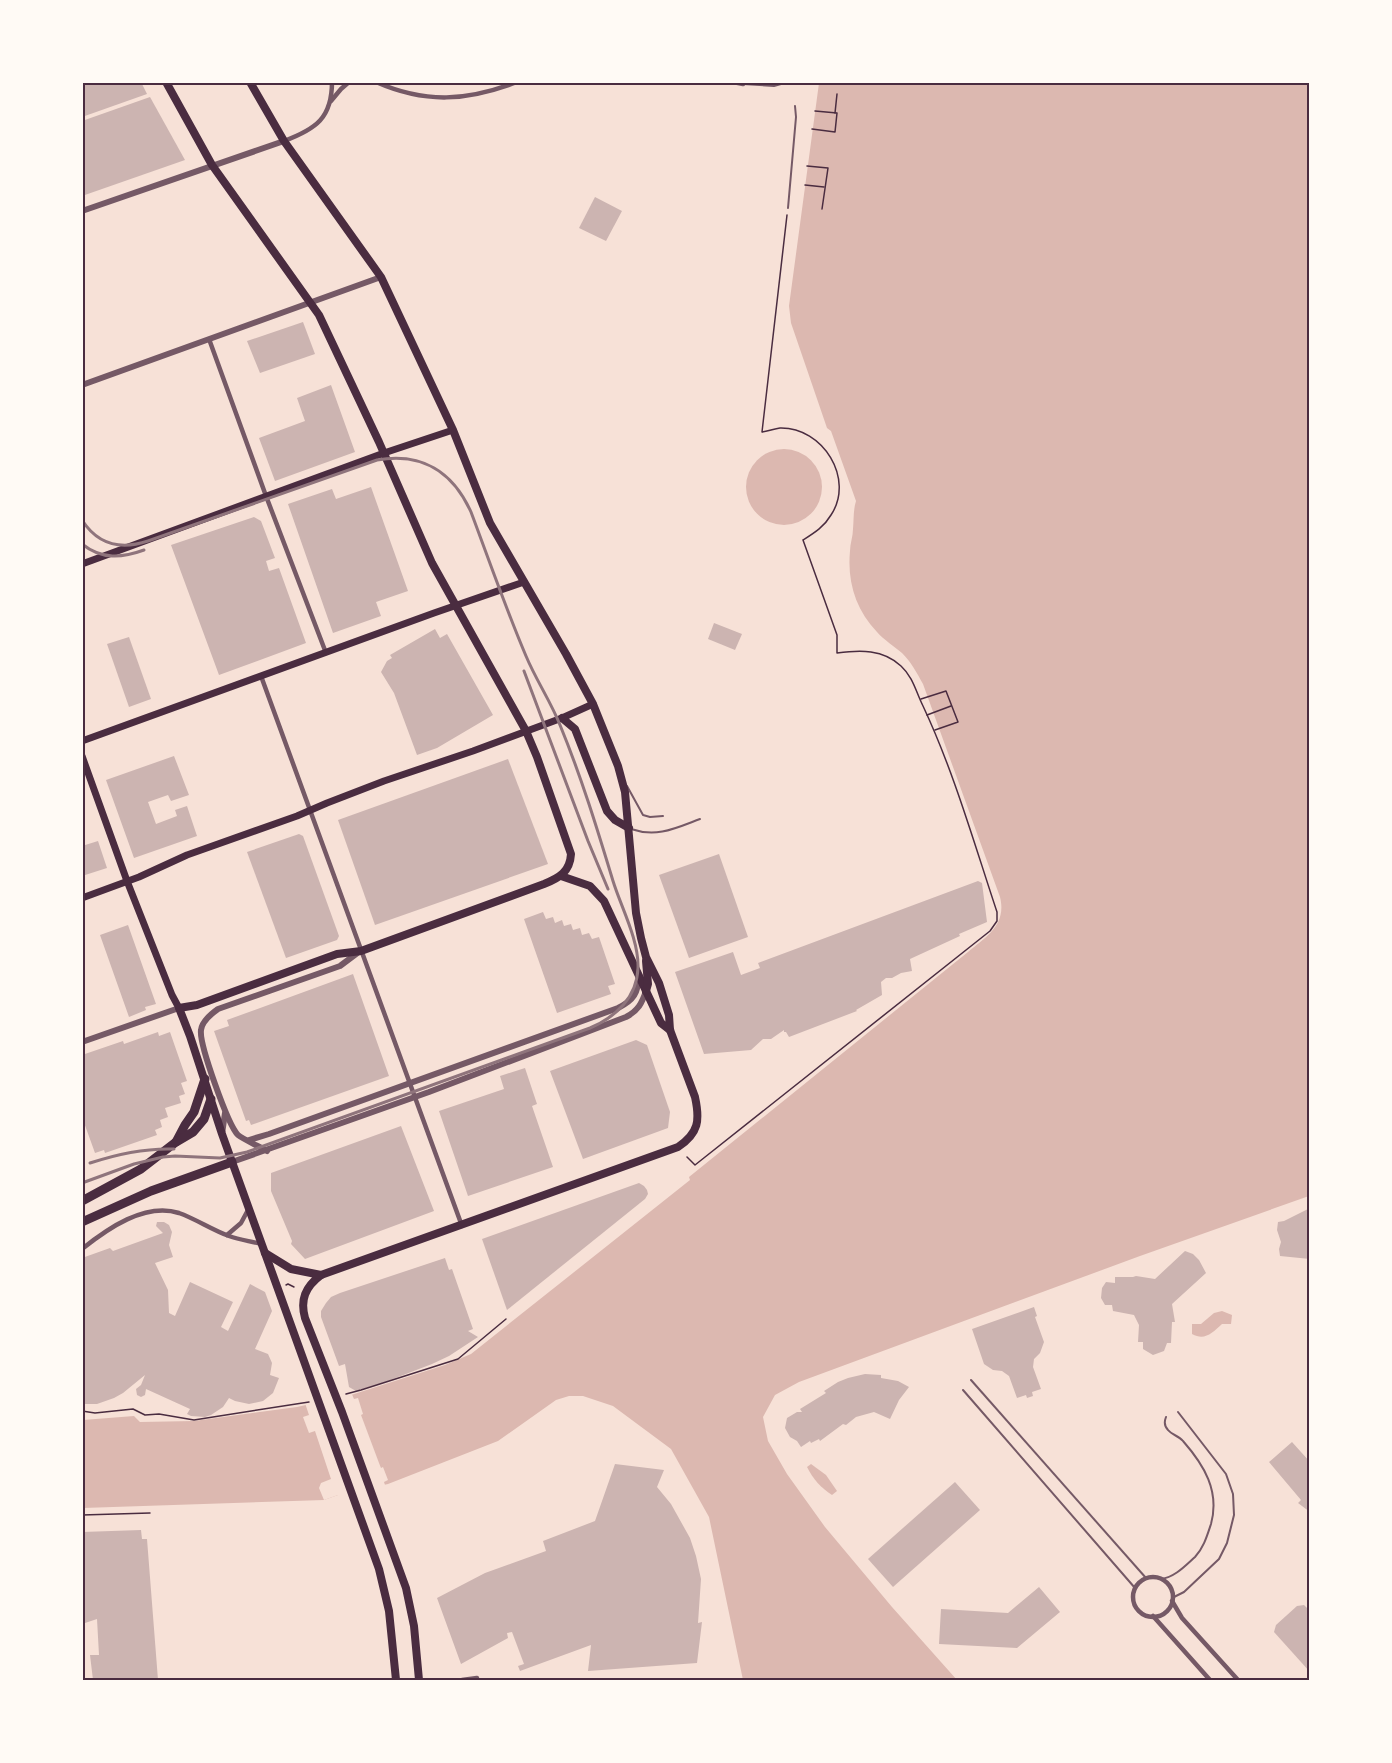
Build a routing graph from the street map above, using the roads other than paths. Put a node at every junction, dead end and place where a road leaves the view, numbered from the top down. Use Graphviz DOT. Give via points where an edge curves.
graph roads {
  1 [pos="166,82"];
  2 [pos="250,82"];
  3 [pos="332,82"];
  4 [pos="349,82"];
  5 [pos="376,82"];
  6 [pos="517,82"];
  7 [pos="733,82"];
  8 [pos="788,82"];
  9 [pos="743,84"];
  10 [pos="331,101"];
  11 [pos="795,106"];
  12 [pos="284,141"];
  13 [pos="213,165"];
  14 [pos="788,208"];
  15 [pos="82,211"];
  16 [pos="381,277"];
  17 [pos="312,303"];
  18 [pos="209,339"];
  19 [pos="82,385"];
  20 [pos="453,430"];
  21 [pos="384,453"];
  22 [pos="266,496"];
  23 [pos="82,564"];
  24 [pos="524,582"];
  25 [pos="455,606"];
  26 [pos="326,653"];
  27 [pos="261,676"];
  28 [pos="592,704"];
  29 [pos="562,718"];
  30 [pos="526,731"];
  31 [pos="82,741"];
  32 [pos="82,756"];
  33 [pos="621,776"];
  34 [pos="311,810"];
  35 [pos="663,816"];
  36 [pos="700,819"];
  37 [pos="628,828"];
  38 [pos="561,876"];
  39 [pos="128,881"];
  40 [pos="82,898"];
  41 [pos="361,951"];
  42 [pos="646,957"];
  43 [pos="639,976"];
  44 [pos="646,991"];
  45 [pos="179,1008"];
  46 [pos="670,1030"];
  47 [pos="82,1042"];
  48 [pos="205,1079"];
  49 [pos="410,1083"];
  50 [pos="415,1097"];
  51 [pos="211,1099"];
  52 [pos="225,1112"];
  53 [pos="222,1134"];
  54 [pos="249,1140"];
  55 [pos="176,1142"];
  56 [pos="267,1151"];
  57 [pos="232,1162"];
  58 [pos="82,1201"];
  59 [pos="250,1207"];
  60 [pos="82,1222"];
  61 [pos="462,1226"];
  62 [pos="227,1235"];
  63 [pos="264,1249"];
  64 [pos="82,1250"];
  65 [pos="321,1275"];
  66 [pos="971,1380"];
  67 [pos="963,1390"];
  68 [pos="1178,1412"];
  69 [pos="1166,1417"];
  70 [pos="1146,1578"];
  71 [pos="1161,1579"];
  72 [pos="1135,1588"];
  73 [pos="1172,1599"];
  74 [pos="1153,1617"];
  75 [pos="477,1678"];
  76 [pos="396,1680"];
  77 [pos="419,1680"];
  78 [pos="462,1680"];
  79 [pos="1210,1680"];
  80 [pos="1238,1680"];
  1 -- 13 [label="main road"];
  2 -- 12 [label="main road"];
  3 -- 10 [label="street"];
  4 -- 10 [label="street"];
  5 -- 6 [label="street" via="413,95 450,98 488,93"];
  7 -- 9 [label="street"];
  8 -- 9 [label="lane" via="774,86"];
  10 -- 12 [label="street" via="314,126"];
  11 -- 14 [label="lane"];
  12 -- 13 [label="street"];
  12 -- 16 [label="main road"];
  13 -- 15 [label="street"];
  13 -- 17 [label="main road"];
  16 -- 17 [label="street"];
  16 -- 20 [label="main road"];
  17 -- 18 [label="street"];
  17 -- 21 [label="main road"];
  18 -- 19 [label="street"];
  18 -- 22 [label="street"];
  20 -- 21 [label="main road"];
  20 -- 24 [label="main road" via="484,510"];
  21 -- 22 [label="main road"];
  21 -- 25 [label="main road"];
  22 -- 23 [label="main road"];
  22 -- 26 [label="street"];
  24 -- 25 [label="main road"];
  24 -- 28 [label="main road"];
  25 -- 26 [label="main road"];
  25 -- 30 [label="main road"];
  26 -- 27 [label="main road"];
  27 -- 31 [label="main road"];
  27 -- 34 [label="street"];
  28 -- 29 [label="main road"];
  28 -- 33 [label="main road"];
  29 -- 30 [label="main road"];
  29 -- 37 [label="main road" via="575,729 607,811"];
  30 -- 34 [label="main road"];
  30 -- 38 [label="main road" via="571,854"];
  32 -- 39 [label="main road"];
  33 -- 35 [label="lane" via="641,813"];
  33 -- 37 [label="main road"];
  34 -- 39 [label="main road"];
  34 -- 41 [label="street"];
  36 -- 37 [label="lane" via="660,833"];
  37 -- 42 [label="main road" via="636,914"];
  38 -- 41 [label="main road"];
  38 -- 43 [label="main road" via="590,886 599,894"];
  39 -- 40 [label="main road"];
  39 -- 45 [label="main road"];
  41 -- 45 [label="main road" via="338,954"];
  41 -- 49 [label="street"];
  41 -- 52 [label="street" via="340,966 210,1015 202,1025 201,1039"];
  42 -- 44 [label="main road"];
  42 -- 46 [label="main road" via="669,1015"];
  43 -- 44 [label="main road"];
  43 -- 49 [label="street" via="635,996 618,1008"];
  44 -- 46 [label="main road" via="661,1023"];
  44 -- 50 [label="street" via="640,1006 626,1017"];
  45 -- 47 [label="street"];
  45 -- 48 [label="main road"];
  46 -- 61 [label="main road" via="695,1097 698,1116 694,1132 678,1147"];
  48 -- 51 [label="main road"];
  48 -- 55 [label="highway" via="194,1112"];
  49 -- 50 [label="street"];
  49 -- 54 [label="street"];
  50 -- 56 [label="street"];
  50 -- 61 [label="street"];
  51 -- 53 [label="main road"];
  51 -- 55 [label="highway" via="204,1119 193,1132"];
  52 -- 53 [label="street"];
  52 -- 54 [label="street" via="238,1135"];
  53 -- 57 [label="main road"];
  54 -- 56 [label="street"];
  55 -- 58 [label="highway" via="141,1169"];
  56 -- 57 [label="street"];
  57 -- 59 [label="main road"];
  57 -- 60 [label="highway" via="171,1183"];
  59 -- 62 [label="street" via="241,1223"];
  59 -- 63 [label="main road"];
  61 -- 65 [label="main road"];
  62 -- 63 [label="street"];
  62 -- 64 [label="street" via="178,1213 161,1210 123,1222"];
  63 -- 65 [label="main road" via="291,1269"];
  63 -- 76 [label="main road" via="379,1569 389,1611"];
  65 -- 77 [label="main road" via="306,1289 302,1304 305,1318 412,1608"];
  66 -- 70 [label="lane"];
  67 -- 72 [label="lane"];
  68 -- 73 [label="lane" via="1226,1474 1233,1494 1234,1515 1219,1558"];
  69 -- 71 [label="lane" via="1168,1431 1182,1440 1208,1479 1214,1511 1199,1552 1170,1578"];
  70 -- 71 [label="street"];
  70 -- 72 [label="street"];
  71 -- 73 [label="street" via="1171,1589"];
  72 -- 74 [label="street" via="1133,1599 1137,1608"];
  73 -- 74 [label="street" via="1166,1611"];
  73 -- 80 [label="street" via="1182,1618"];
  74 -- 79 [label="street"];
  75 -- 78 [label="street"];
}
